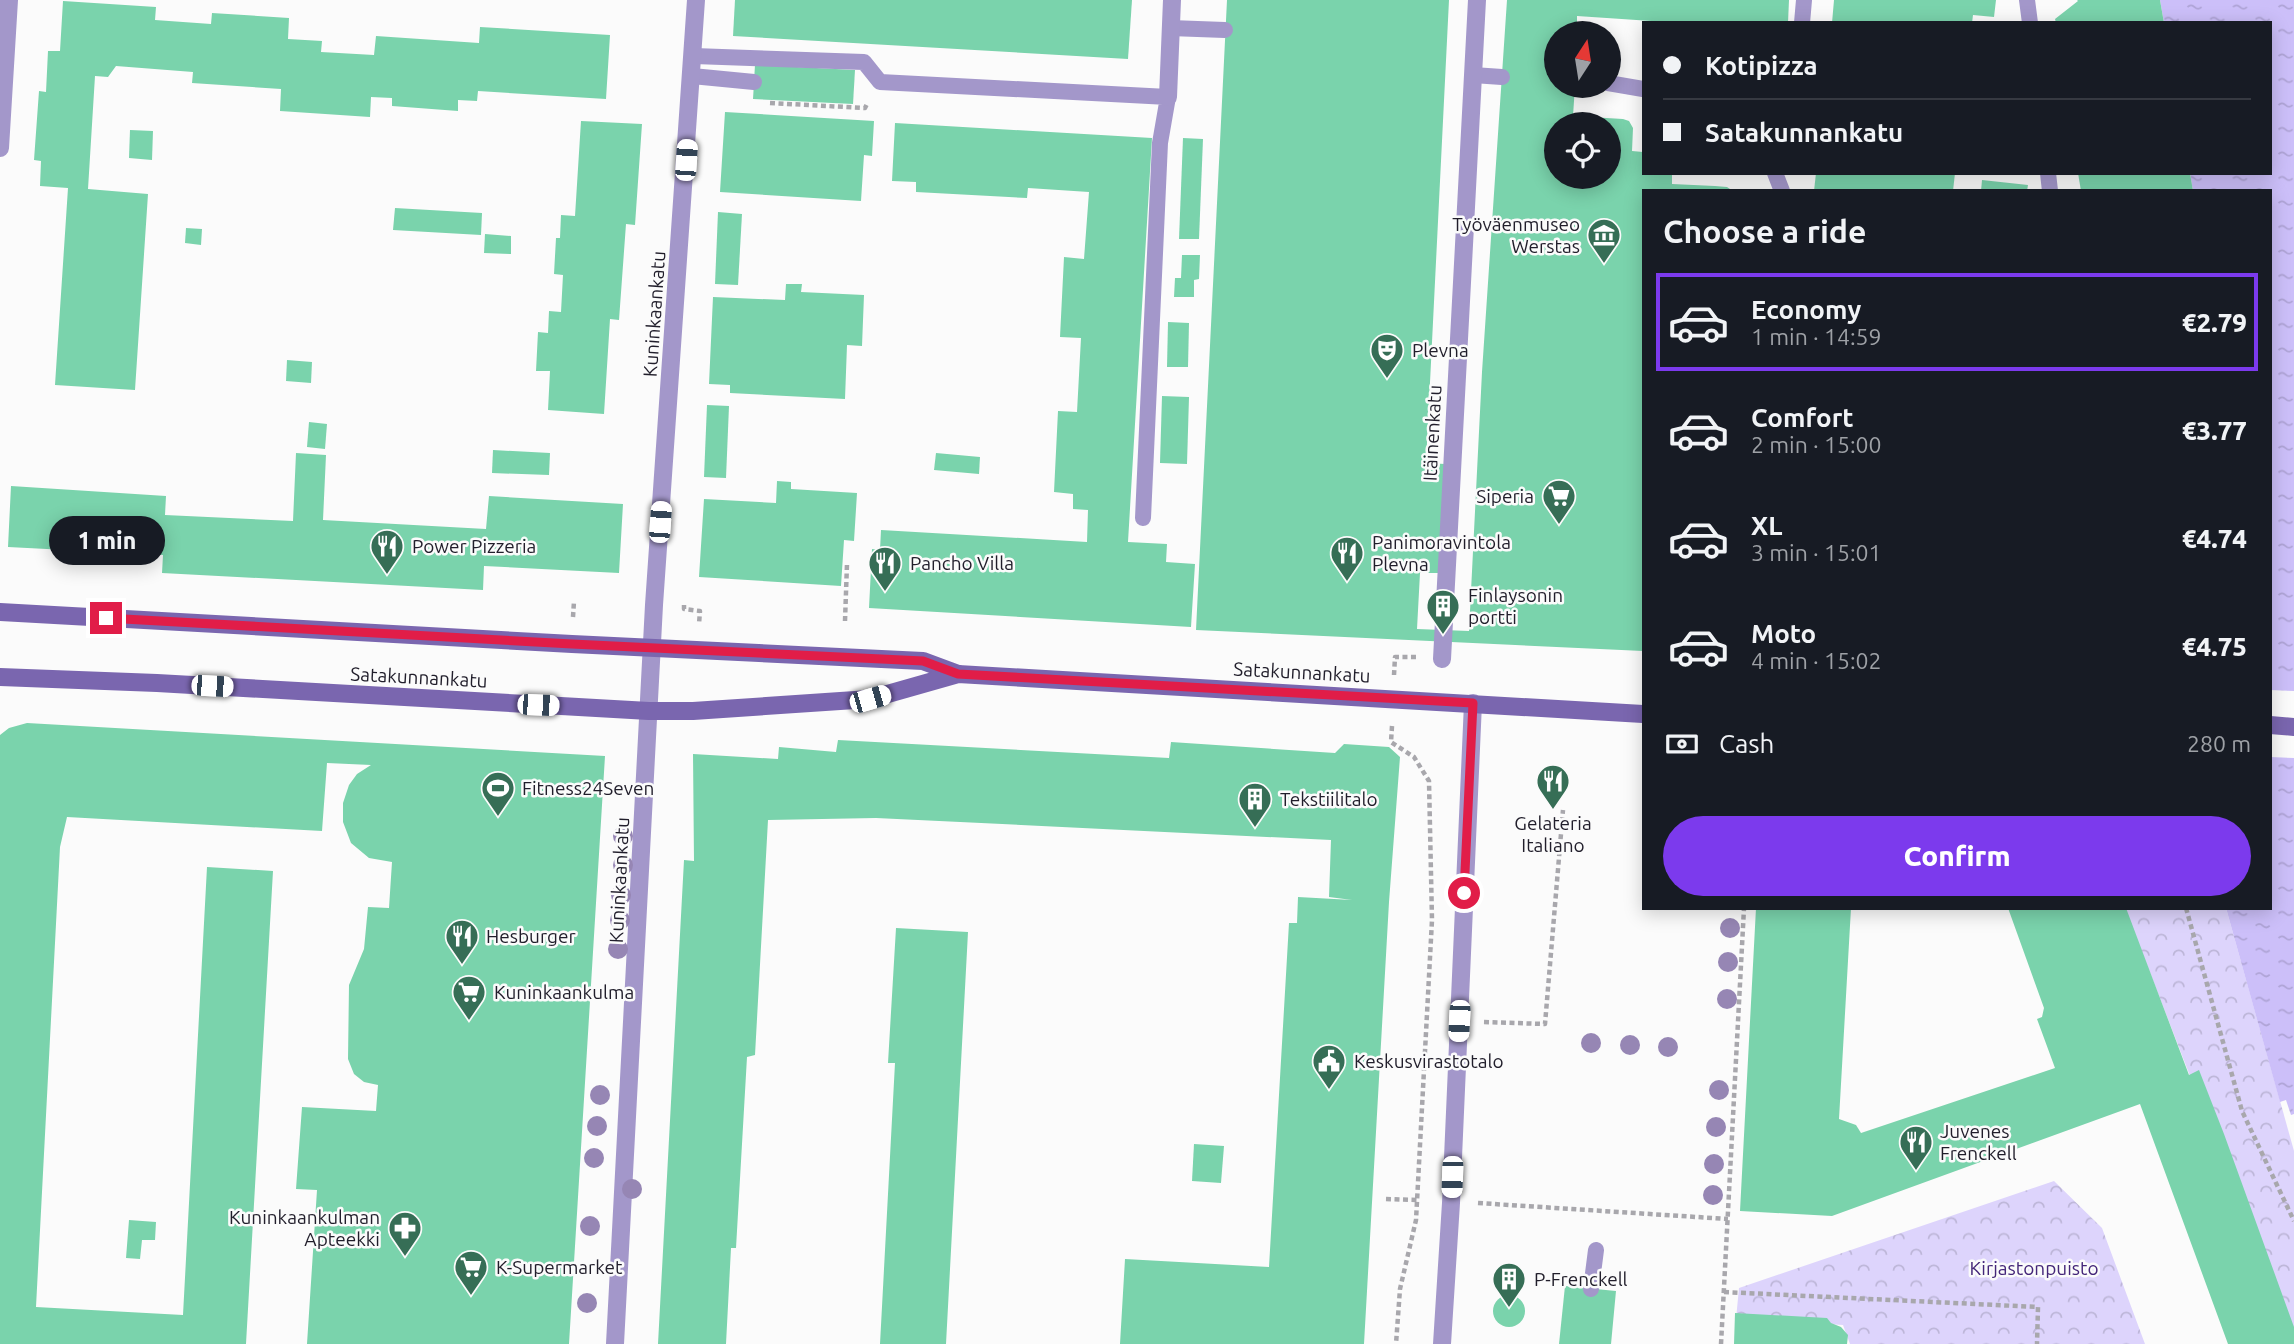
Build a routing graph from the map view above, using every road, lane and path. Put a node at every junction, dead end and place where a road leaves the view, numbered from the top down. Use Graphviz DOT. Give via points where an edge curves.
graph roads {
  1 [pos="9,0"];
  2 [pos="696,0"];
  3 [pos="1172,0"];
  4 [pos="1477,0"];
  5 [pos="1804,0"];
  6 [pos="2027,0"];
  7 [pos="1802,21"];
  8 [pos="2030,21"];
  9 [pos="1170,28"];
  10 [pos="1225,30"];
  11 [pos="694,56"];
  12 [pos="1473,75"];
  13 [pos="692,76"];
  14 [pos="1502,77"];
  15 [pos="754,82"];
  16 [pos="880,82"];
  17 [pos="1621,85"];
  18 [pos="1642,89"];
  19 [pos="1168,97"];
  20 [pos="769,103"];
  21 [pos="0,148"];
  22 [pos="1143,518"];
  23 [pos="847,564"];
  24 [pos="684,609"];
  25 [pos="700,611"];
  26 [pos="0,612"];
  27 [pos="845,621"];
  28 [pos="652,648"];
  29 [pos="1442,659"];
  30 [pos="958,674"];
  31 [pos="0,677"];
  32 [pos="1473,703"];
  33 [pos="649,711"];
  34 [pos="1642,714"];
  35 [pos="2272,725"];
  36 [pos="2294,727"];
  37 [pos="1414,757"];
  38 [pos="1563,810"];
  39 [pos="1744,910"];
  40 [pos="2187,910"];
  41 [pos="1459,1021"];
  42 [pos="1386,1199"];
  43 [pos="1416,1200"];
  44 [pos="1451,1203"];
  45 [pos="1728,1219"];
  46 [pos="2294,1221"];
  47 [pos="1596,1250"];
  48 [pos="1591,1289"];
  49 [pos="1724,1292"];
  50 [pos="615,1344"];
  51 [pos="1396,1344"];
  52 [pos="1441,1344"];
  53 [pos="1721,1344"];
  54 [pos="2038,1344"];
  1 -- 21 [label="street"];
  2 -- 11 [label="street, Kuninkaankatu"];
  3 -- 9 [label="street"];
  4 -- 12 [label="street, Itäinenkatu"];
  5 -- 7 [label="lane"];
  6 -- 8 [label="lane"];
  9 -- 10 [label="lane"];
  9 -- 19 [label="street"];
  11 -- 13 [label="street, Kuninkaankatu"];
  11 -- 16 [label="lane" via="864,62"];
  12 -- 14 [label="lane"];
  12 -- 29 [label="street, Itäinenkatu"];
  13 -- 15 [label="lane"];
  13 -- 28 [label="street, Kuninkaankatu"];
  16 -- 19 [label="lane"];
  16 -- 20 [label="path" via="865,108"];
  17 -- 18 [label="lane"];
  19 -- 22 [label="lane" via="1160,142"];
  23 -- 27 [label="path"];
  24 -- 25 [label="path"];
  26 -- 28 [label="main road, Satakunnankatu"];
  28 -- 30 [label="main road, Satakunnankatu" via="923,661"];
  28 -- 33 [label="street, Kuninkaankatu"];
  30 -- 32 [label="main road, Satakunnankatu"];
  30 -- 33 [label="main road, Satakunnankatu" via="870,699"];
  31 -- 33 [label="main road, Satakunnankatu"];
  32 -- 34 [label="main road, Satakunnankatu"];
  32 -- 41 [label="street"];
  33 -- 50 [label="street, Kuninkaankatu"];
  35 -- 36 [label="main road"];
  37 -- 43 [label="path" via="1429,781 1432,920"];
  38 -- 41 [label="path" via="1545,1024"];
  39 -- 45 [label="path"];
  40 -- 46 [label="path" via="2242,1111"];
  41 -- 44 [label="street"];
  42 -- 43 [label="path"];
  43 -- 44 [label="path"];
  43 -- 51 [label="path"];
  44 -- 45 [label="path"];
  44 -- 52 [label="street"];
  45 -- 49 [label="path"];
  47 -- 48 [label="lane"];
  49 -- 53 [label="path"];
  49 -- 54 [label="path" via="2038,1307"];
}
